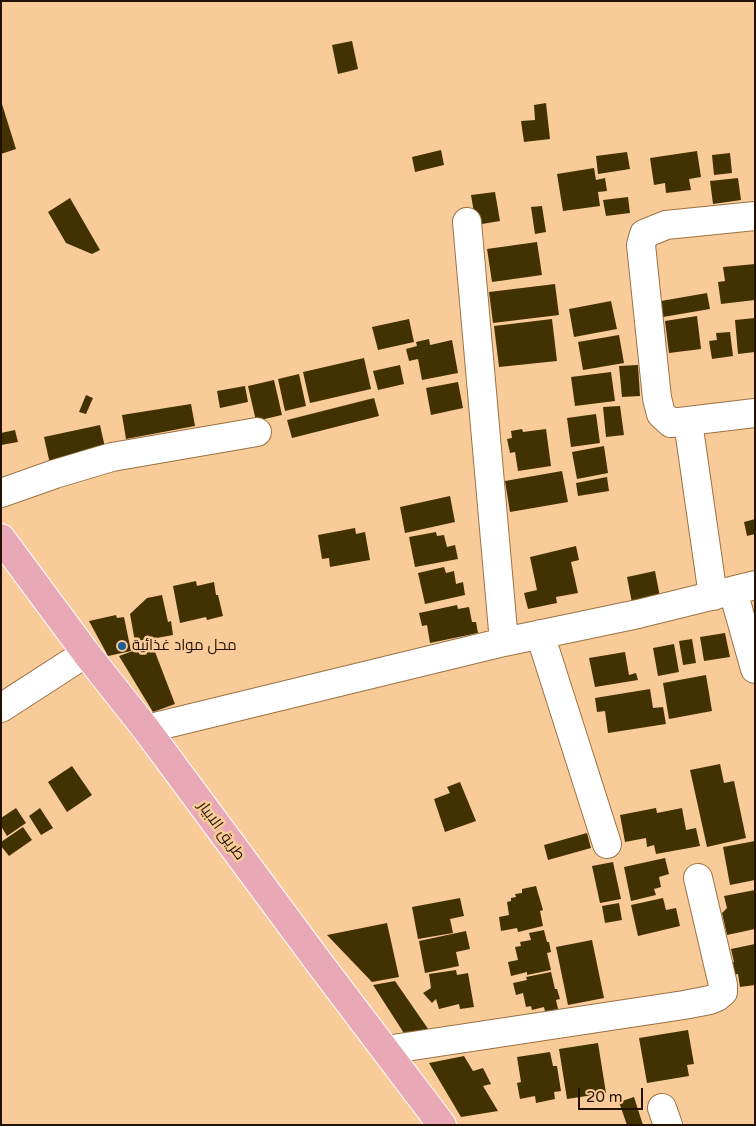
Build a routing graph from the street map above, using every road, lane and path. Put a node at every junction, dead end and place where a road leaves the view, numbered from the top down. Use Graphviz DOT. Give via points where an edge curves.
graph roads {
  1 [pos="755,216"];
  2 [pos="467,222"];
  3 [pos="755,413"];
  4 [pos="688,422"];
  5 [pos="257,432"];
  6 [pos="1,493"];
  7 [pos="5,551"];
  8 [pos="733,591"];
  9 [pos="540,634"];
  10 [pos="504,642"];
  11 [pos="86,653"];
  12 [pos="755,670"];
  13 [pos="1,708"];
  14 [pos="146,729"];
  15 [pos="606,844"];
  16 [pos="698,878"];
  17 [pos="386,1050"];
  18 [pos="442,1125"];
  1 -- 4 [label="street" via="666,225 644,234 641,245 657,398 661,414 671,423"];
  2 -- 10 [label="street"];
  3 -- 4 [label="street"];
  4 -- 8 [label="street"];
  5 -- 6 [label="street" via="112,458"];
  7 -- 11 [label="main road, طريق الابيار"];
  8 -- 9 [label="street"];
  8 -- 12 [label="street"];
  9 -- 10 [label="street"];
  9 -- 15 [label="street"];
  10 -- 14 [label="street"];
  11 -- 13 [label="street"];
  11 -- 14 [label="main road, طريق الابيار"];
  14 -- 17 [label="main road, طريق الابيار"];
  16 -- 17 [label="street" via="723,985 723,992 717,997 684,1005"];
  17 -- 18 [label="main road, طريق الابيار"];
}
